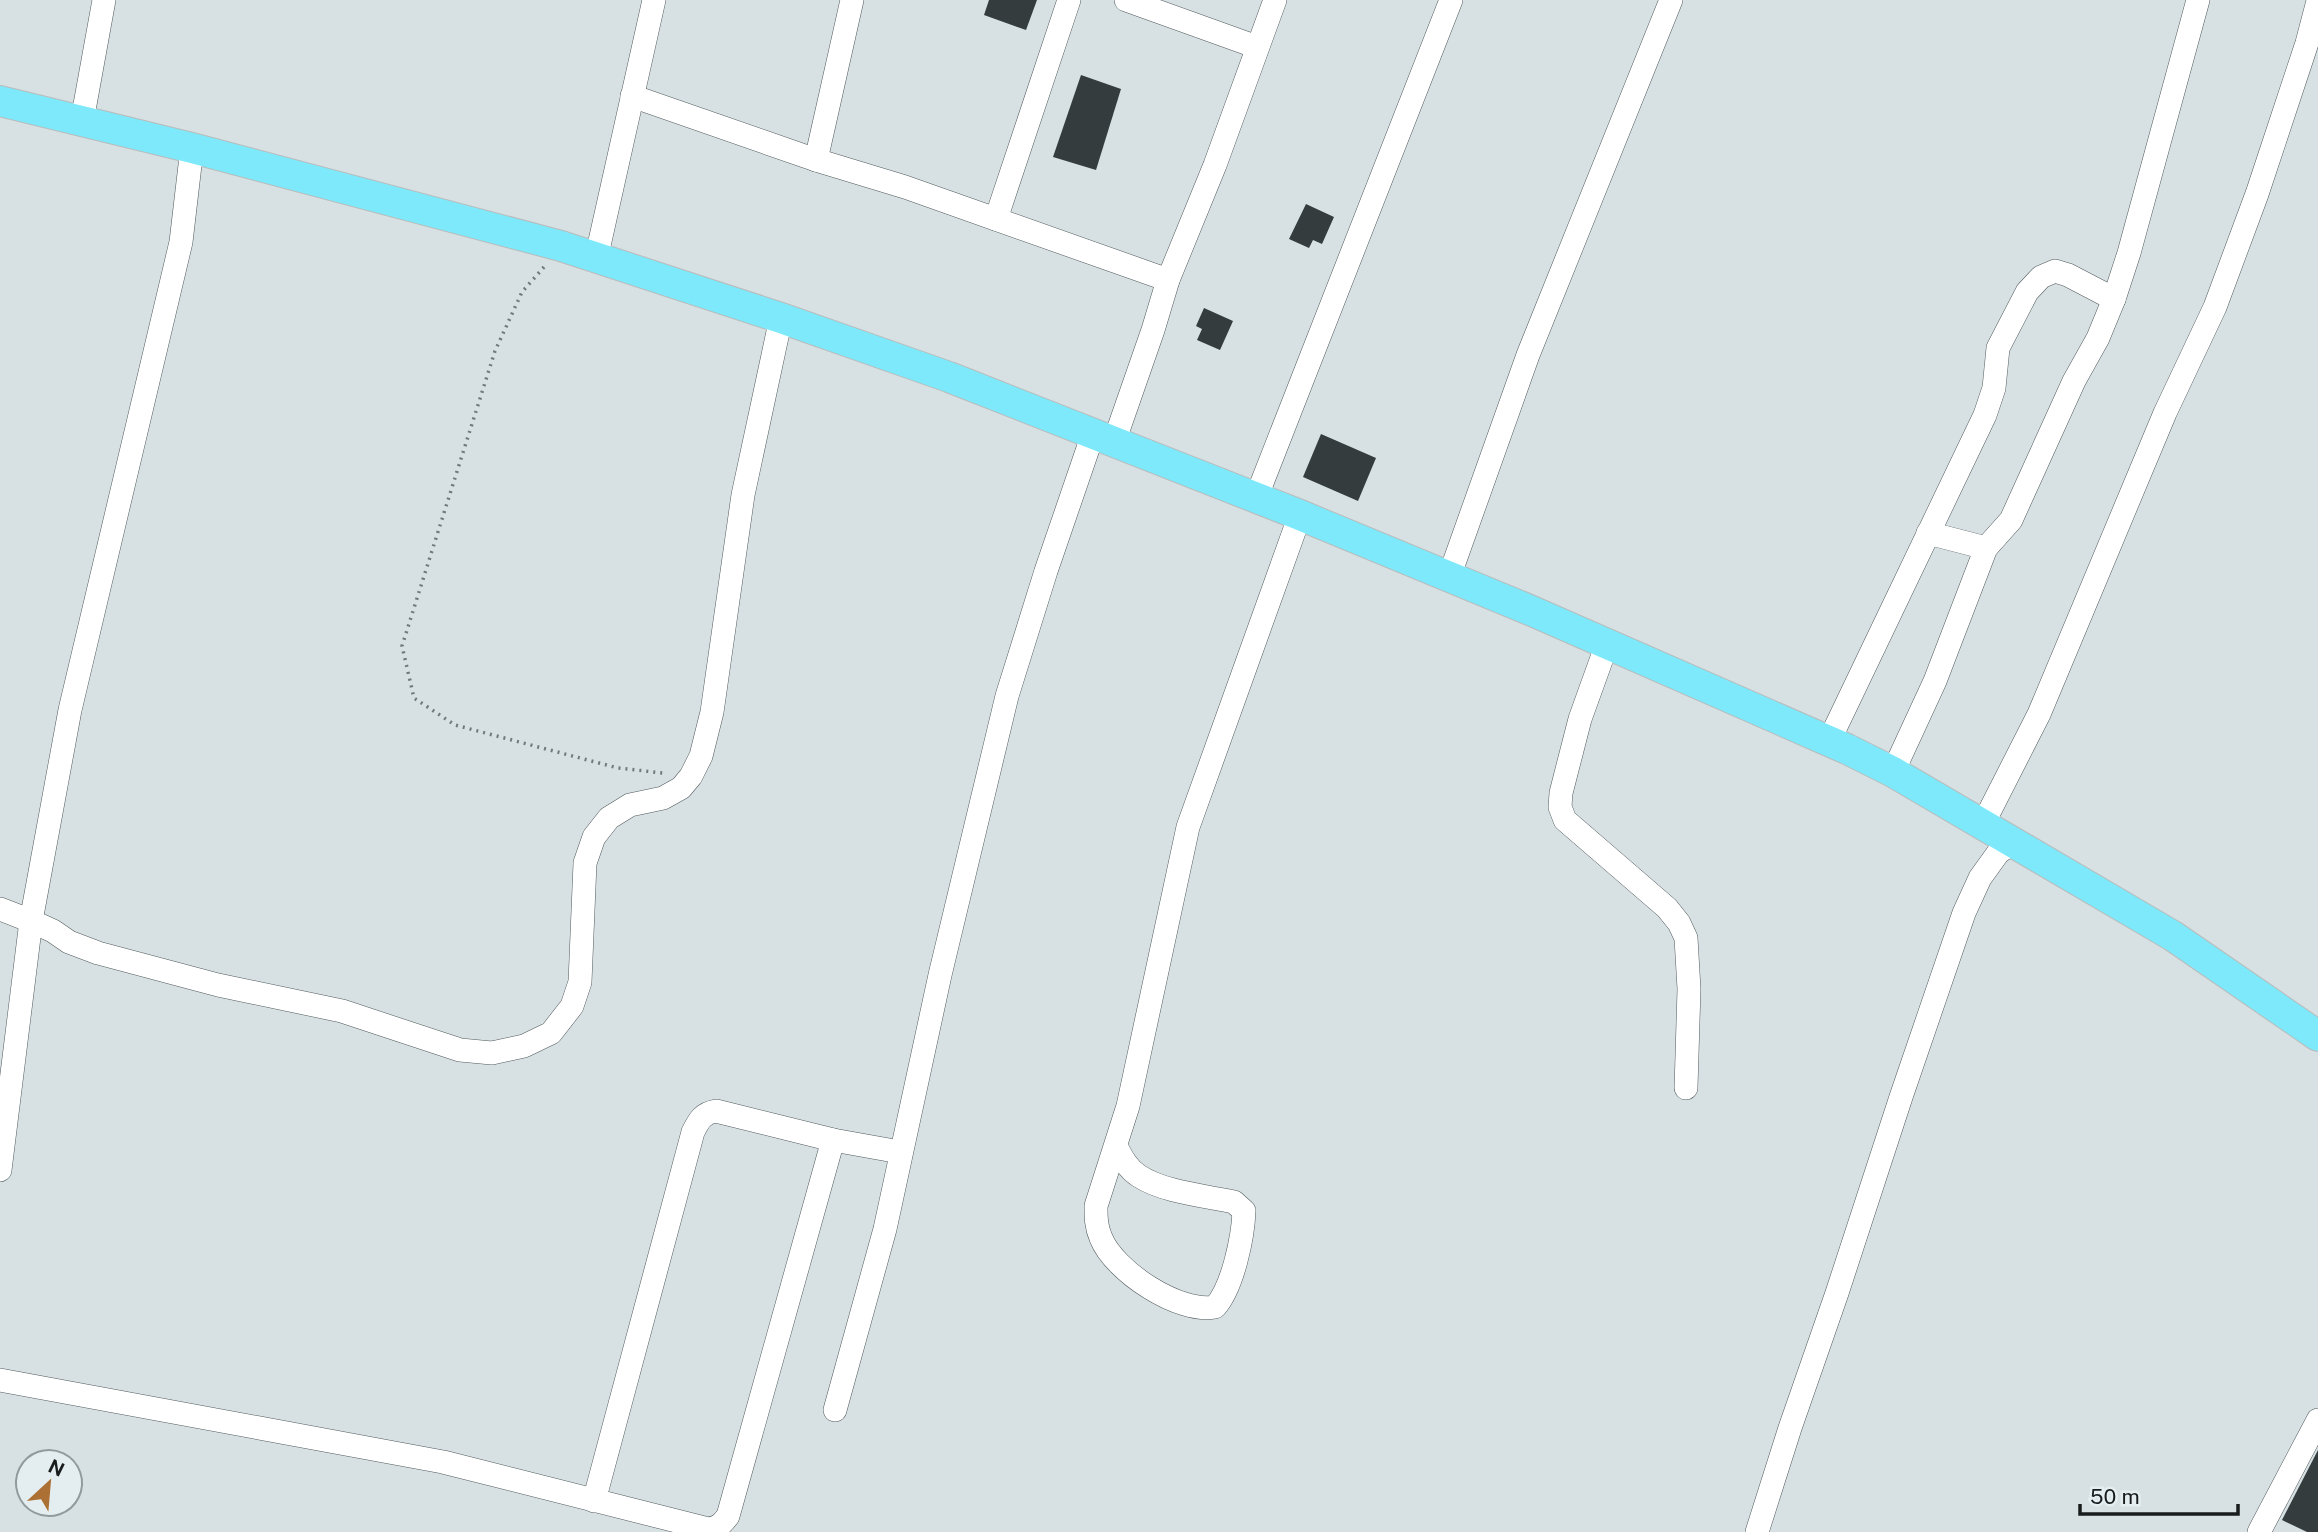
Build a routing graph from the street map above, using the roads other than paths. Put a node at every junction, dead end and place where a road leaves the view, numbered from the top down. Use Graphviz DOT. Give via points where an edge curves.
graph roads {
  1 [pos="104,0"];
  2 [pos="654,0"];
  3 [pos="852,0"];
  4 [pos="1069,0"];
  5 [pos="1126,0"];
  6 [pos="1275,0"];
  7 [pos="1451,0"];
  8 [pos="1671,0"];
  9 [pos="2198,0"];
  10 [pos="2318,1"];
  11 [pos="1257,47"];
  12 [pos="632,96"];
  13 [pos="0,101"];
  14 [pos="82,121"];
  15 [pos="192,148"];
  16 [pos="816,160"];
  17 [pos="996,219"];
  18 [pos="596,259"];
  19 [pos="1168,280"];
  20 [pos="2114,299"];
  21 [pos="781,318"];
  22 [pos="1103,438"];
  23 [pos="1256,498"];
  24 [pos="1300,516"];
  25 [pos="1928,533"];
  26 [pos="1986,548"];
  27 [pos="1449,577"];
  28 [pos="1606,644"];
  29 [pos="1829,741"];
  30 [pos="1893,772"];
  31 [pos="1983,824"];
  32 [pos="2013,842"];
  33 [pos="0,909"];
  34 [pos="31,920"];
  35 [pos="2318,1036"];
  36 [pos="1686,1088"];
  37 [pos="833,1140"];
  38 [pos="1116,1146"];
  39 [pos="900,1152"];
  40 [pos="0,1170"];
  41 [pos="0,1380"];
  42 [pos="835,1409"];
  43 [pos="2318,1420"];
  44 [pos="594,1501"];
  45 [pos="1757,1532"];
  46 [pos="2259,1532"];
  1 -- 14 [label="street"];
  2 -- 12 [label="street"];
  3 -- 16 [label="street"];
  4 -- 17 [label="street"];
  5 -- 11 [label="street"];
  6 -- 11 [label="street"];
  7 -- 23 [label="street"];
  8 -- 27 [label="street" via="1528,355"];
  9 -- 20 [label="street"];
  10 -- 31 [label="street" via="2257,194 2215,307 2165,413 2039,714"];
  11 -- 19 [label="street"];
  12 -- 16 [label="street"];
  12 -- 18 [label="street"];
  13 -- 14 [label="main road"];
  14 -- 15 [label="main road"];
  15 -- 18 [label="main road"];
  15 -- 34 [label="street" via="181,242 70,710"];
  16 -- 17 [label="street"];
  17 -- 19 [label="street"];
  18 -- 21 [label="main road"];
  19 -- 22 [label="street" via="1153,330"];
  20 -- 25 [label="street" via="2054,271 2027,292 1998,348 1986,415"];
  20 -- 26 [label="street" via="2011,520"];
  21 -- 22 [label="main road"];
  21 -- 34 [label="street" via="743,495 712,712 701,755 681,788 663,798 630,804 594,837 585,863 580,982 572,1006 551,1032 524,1046 492,1053 460,1050 342,1011 99,953"];
  22 -- 23 [label="main road"];
  22 -- 39 [label="street" via="1046,571 1007,696"];
  23 -- 24 [label="main road"];
  24 -- 27 [label="main road"];
  24 -- 38 [label="street" via="1188,827"];
  25 -- 26 [label="street"];
  25 -- 29 [label="street"];
  26 -- 30 [label="street" via="1935,681"];
  27 -- 28 [label="main road"];
  28 -- 29 [label="main road"];
  28 -- 36 [label="street" via="1580,719 1560,807 1565,820 1668,908 1686,938"];
  29 -- 30 [label="main road"];
  30 -- 31 [label="main road"];
  31 -- 32 [label="main road"];
  32 -- 35 [label="main road" via="2173,936"];
  32 -- 45 [label="street" via="1998,853 1980,878 1964,913"];
  33 -- 34 [label="street"];
  34 -- 40 [label="street"];
  37 -- 39 [label="street"];
  37 -- 44 [label="street" via="728,1516 715,1529 708,1529"];
  37 -- 44 [label="street" via="716,1111 699,1121"];
  38 -- 38 [label="street" via="1139,1176 1234,1202 1244,1211 1243,1234 1215,1307 1198,1308 1145,1286 1101,1240 1096,1206"];
  39 -- 42 [label="street" via="885,1229"];
  41 -- 44 [label="street" via="443,1462"];
  43 -- 46 [label="street"];
}
